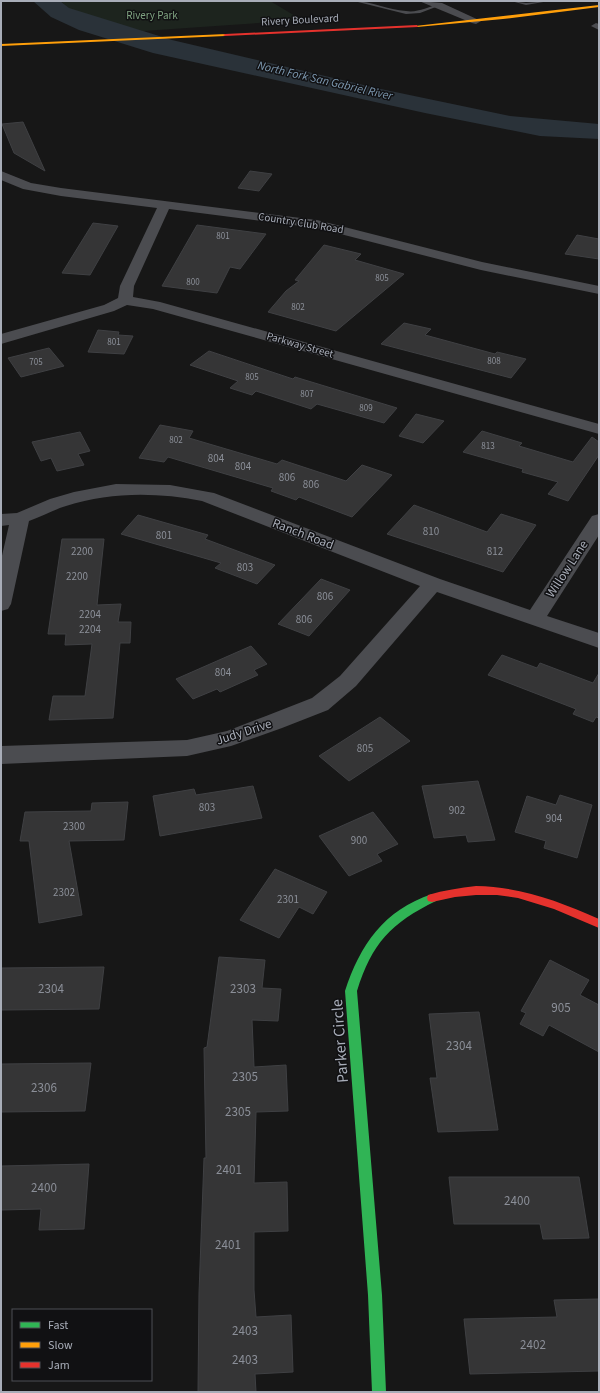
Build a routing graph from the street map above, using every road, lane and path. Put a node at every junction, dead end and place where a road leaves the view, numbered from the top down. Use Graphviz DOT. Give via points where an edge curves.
graph roads {
  1 [pos="356,1"];
  2 [pos="424,1"];
  3 [pos="454,1"];
  4 [pos="513,1"];
  5 [pos="547,1"];
  6 [pos="440,5"];
  7 [pos="599,6"];
  8 [pos="449,11"];
  9 [pos="599,14"];
  10 [pos="476,22"];
  11 [pos="443,24"];
  12 [pos="1,44"];
  13 [pos="1,51"];
  14 [pos="1,175"];
  15 [pos="165,204"];
  16 [pos="599,290"];
  17 [pos="125,300"];
  18 [pos="1,339"];
  19 [pos="599,429"];
  20 [pos="10,519"];
  21 [pos="599,520"];
  22 [pos="433,584"];
  23 [pos="1,604"];
  24 [pos="535,618"];
  25 [pos="599,642"];
  26 [pos="1,755"];
  27 [pos="599,924"];
  28 [pos="379,1392"];
  1 -- 6 [label="lane" via="406,13"];
  2 -- 6 [label="street"];
  3 -- 6 [label="street"];
  4 -- 5 [label="lane" via="526,4"];
  6 -- 8 [label="street"];
  7 -- 10 [label="street, Rivery Boulevard"];
  8 -- 10 [label="street"];
  8 -- 11 [label="street"];
  9 -- 13 [label="street, Rivery Boulevard" via="475,27"];
  10 -- 11 [label="street, Rivery Boulevard"];
  11 -- 12 [label="street, Rivery Boulevard"];
  14 -- 15 [label="street, Country Club Road" via="28,186 61,192"];
  15 -- 16 [label="street, Country Club Road" via="317,224 480,266"];
  15 -- 17 [label="street" via="127,286"];
  17 -- 18 [label="street" via="109,308"];
  17 -- 19 [label="street, Parkway Street" via="155,305"];
  20 -- 22 [label="street, Ranch Road" via="90,493 130,488 168,489 207,497"];
  20 -- 23 [label="street"];
  21 -- 24 [label="street, Willow Lane"];
  22 -- 24 [label="street, Ranch Road"];
  22 -- 26 [label="street, Judy Drive" via="348,681 320,704 231,738 188,748"];
  24 -- 25 [label="street, Ranch Road"];
  27 -- 28 [label="street, Parker Circle" via="517,893 475,890 454,893 417,903 403,912 382,930 367,948 358,967 351,991 375,1295"];
}
